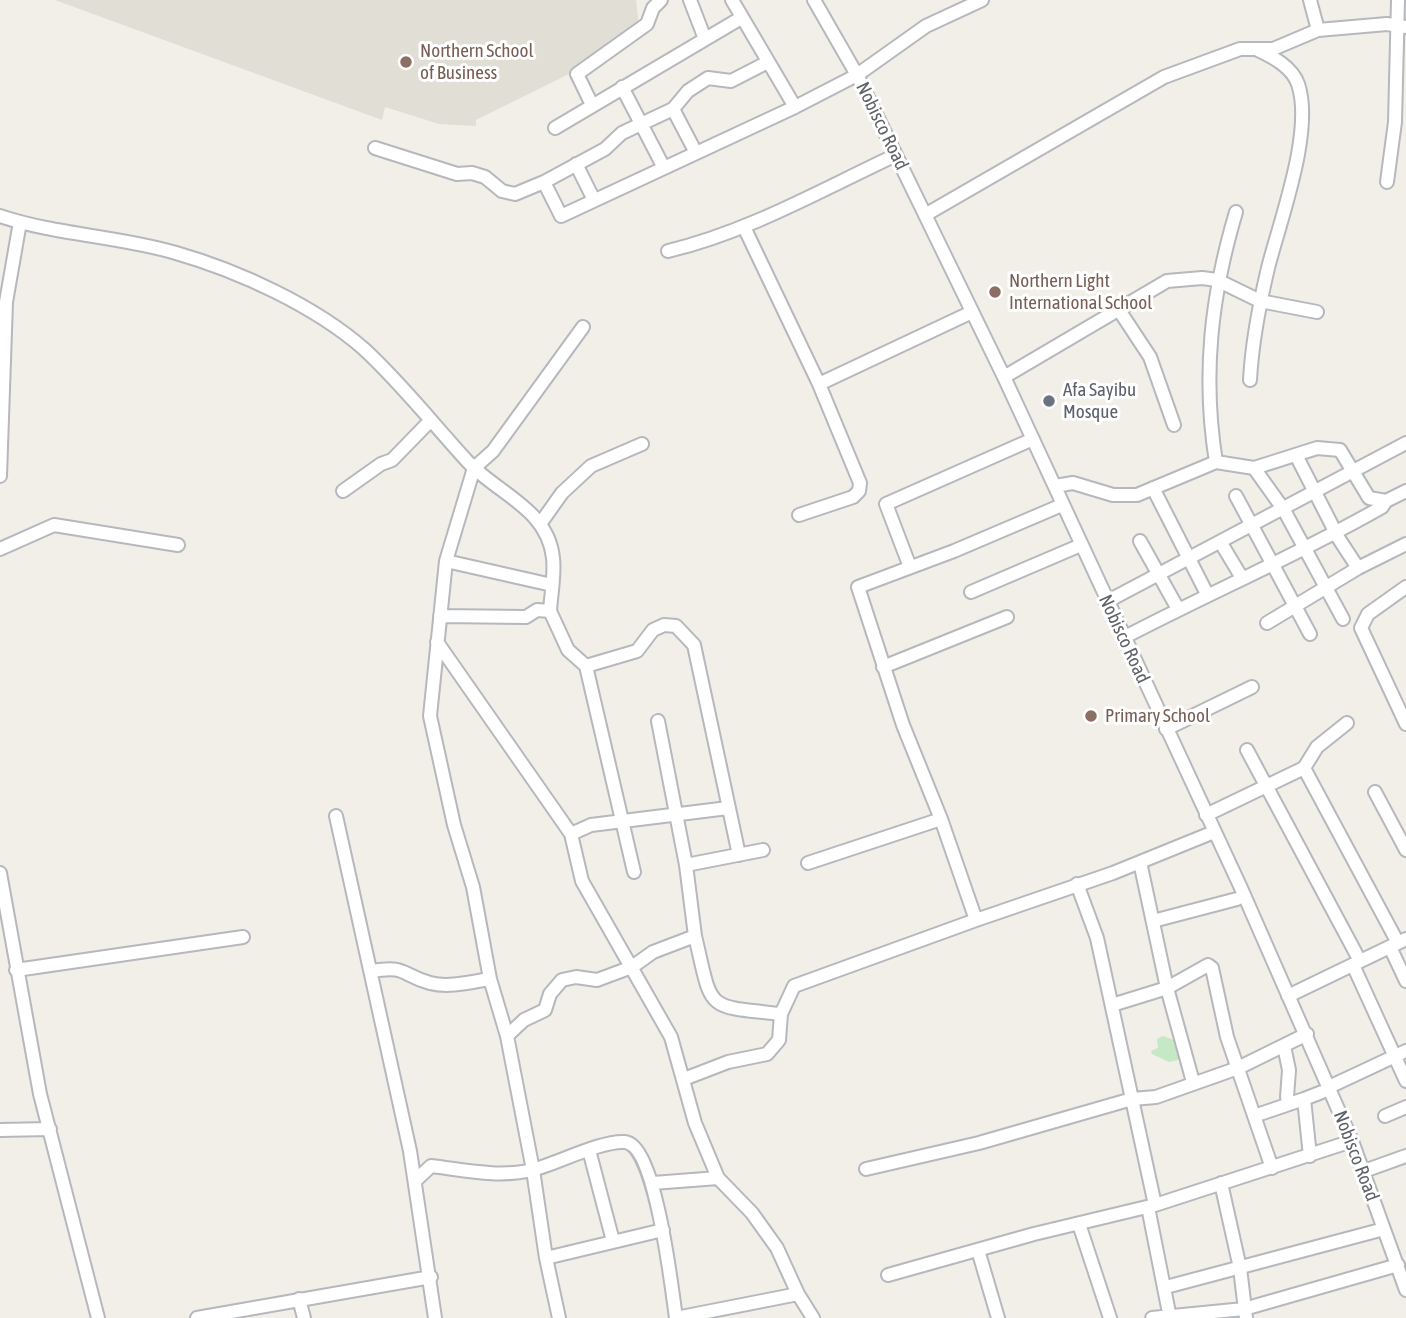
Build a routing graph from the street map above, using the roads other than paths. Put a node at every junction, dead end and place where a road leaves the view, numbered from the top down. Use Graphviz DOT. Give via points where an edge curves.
graph roads {
  1 [pos="661,0"];
  2 [pos="690,0"];
  3 [pos="732,0"];
  4 [pos="814,0"];
  5 [pos="982,0"];
  6 [pos="1310,0"];
  7 [pos="1398,0"];
  8 [pos="741,18"];
  9 [pos="1401,26"];
  10 [pos="1318,30"];
  11 [pos="705,39"];
  12 [pos="1258,50"];
  13 [pos="766,63"];
  14 [pos="857,75"];
  15 [pos="622,87"];
  16 [pos="593,105"];
  17 [pos="795,107"];
  18 [pos="673,110"];
  19 [pos="641,125"];
  20 [pos="555,128"];
  21 [pos="375,148"];
  22 [pos="695,151"];
  23 [pos="895,155"];
  24 [pos="576,164"];
  25 [pos="663,166"];
  26 [pos="544,182"];
  27 [pos="1387,182"];
  28 [pos="594,200"];
  29 [pos="1236,212"];
  30 [pos="925,215"];
  31 [pos="0,216"];
  32 [pos="20,222"];
  33 [pos="744,227"];
  34 [pos="668,251"];
  35 [pos="1217,280"];
  36 [pos="1260,301"];
  37 [pos="1119,310"];
  38 [pos="972,312"];
  39 [pos="1317,313"];
  40 [pos="583,327"];
  41 [pos="1004,377"];
  42 [pos="1250,380"];
  43 [pos="819,384"];
  44 [pos="430,421"];
  45 [pos="1174,425"];
  46 [pos="1033,439"];
  47 [pos="1406,443"];
  48 [pos="642,444"];
  49 [pos="1299,461"];
  50 [pos="1216,462"];
  51 [pos="474,468"];
  52 [pos="1254,468"];
  53 [pos="1353,473"];
  54 [pos="0,476"];
  55 [pos="1055,486"];
  56 [pos="1153,488"];
  57 [pos="343,491"];
  58 [pos="1406,491"];
  59 [pos="1317,493"];
  60 [pos="1236,496"];
  61 [pos="1386,501"];
  62 [pos="1062,505"];
  63 [pos="1283,510"];
  64 [pos="799,515"];
  65 [pos="540,524"];
  66 [pos="1252,526"];
  67 [pos="1337,532"];
  68 [pos="1140,541"];
  69 [pos="1221,542"];
  70 [pos="1406,544"];
  71 [pos="178,545"];
  72 [pos="1081,545"];
  73 [pos="0,549"];
  74 [pos="1304,551"];
  75 [pos="1191,558"];
  76 [pos="446,561"];
  77 [pos="1271,564"];
  78 [pos="910,566"];
  79 [pos="1359,568"];
  80 [pos="1159,575"];
  81 [pos="1242,578"];
  82 [pos="552,585"];
  83 [pos="1327,587"];
  84 [pos="1406,587"];
  85 [pos="971,592"];
  86 [pos="1207,594"];
  87 [pos="1107,602"];
  88 [pos="1296,605"];
  89 [pos="1178,609"];
  90 [pos="550,611"];
  91 [pos="440,616"];
  92 [pos="1007,617"];
  93 [pos="1343,620"];
  94 [pos="1267,623"];
  95 [pos="1310,634"];
  96 [pos="1122,638"];
  97 [pos="437,642"];
  98 [pos="586,666"];
  99 [pos="883,667"];
  100 [pos="1252,687"];
  101 [pos="658,721"];
  102 [pos="1347,723"];
  103 [pos="1406,724"];
  104 [pos="1166,729"];
  105 [pos="1247,750"];
  106 [pos="1304,768"];
  107 [pos="1268,787"];
  108 [pos="1375,792"];
  109 [pos="728,808"];
  110 [pos="676,813"];
  111 [pos="1206,815"];
  112 [pos="336,816"];
  113 [pos="941,819"];
  114 [pos="623,820"];
  115 [pos="1214,832"];
  116 [pos="571,834"];
  117 [pos="763,850"];
  118 [pos="1406,850"];
  119 [pos="739,855"];
  120 [pos="1140,862"];
  121 [pos="808,863"];
  122 [pos="685,865"];
  123 [pos="634,872"];
  124 [pos="0,873"];
  125 [pos="1077,884"];
  126 [pos="1237,898"];
  127 [pos="976,920"];
  128 [pos="1153,921"];
  129 [pos="695,936"];
  130 [pos="243,937"];
  131 [pos="1398,943"];
  132 [pos="1357,963"];
  133 [pos="632,967"];
  134 [pos="16,970"];
  135 [pos="372,971"];
  136 [pos="491,979"];
  137 [pos="1406,981"];
  138 [pos="1167,988"];
  139 [pos="1288,996"];
  140 [pos="1112,1005"];
  141 [pos="781,1014"];
  142 [pos="1307,1034"];
  143 [pos="507,1037"];
  144 [pos="1284,1046"];
  145 [pos="1400,1053"];
  146 [pos="1238,1068"];
  147 [pos="684,1079"];
  148 [pos="1406,1081"];
  149 [pos="1194,1082"];
  150 [pos="1326,1090"];
  151 [pos="1287,1097"];
  152 [pos="1132,1099"];
  153 [pos="1304,1099"];
  154 [pos="1406,1107"];
  155 [pos="1254,1116"];
  156 [pos="1385,1116"];
  157 [pos="0,1129"];
  158 [pos="50,1129"];
  159 [pos="1352,1141"];
  160 [pos="589,1150"];
  161 [pos="410,1151"];
  162 [pos="1310,1156"];
  163 [pos="1406,1156"];
  164 [pos="431,1166"];
  165 [pos="1272,1168"];
  166 [pos="866,1169"];
  167 [pos="533,1170"];
  168 [pos="1364,1171"];
  169 [pos="718,1178"];
  170 [pos="415,1181"];
  171 [pos="653,1183"];
  172 [pos="1220,1183"];
  173 [pos="1152,1206"];
  174 [pos="1079,1223"];
  175 [pos="1384,1229"];
  176 [pos="663,1230"];
  177 [pos="613,1241"];
  178 [pos="978,1250"];
  179 [pos="1399,1256"];
  180 [pos="546,1258"];
  181 [pos="1240,1268"];
  182 [pos="888,1275"];
  183 [pos="431,1277"];
  184 [pos="1166,1287"];
  185 [pos="1406,1290"];
  186 [pos="797,1294"];
  187 [pos="299,1299"];
  188 [pos="1245,1314"];
  189 [pos="1170,1316"];
  190 [pos="98,1318"];
  191 [pos="197,1318"];
  192 [pos="304,1318"];
  193 [pos="435,1318"];
  194 [pos="559,1318"];
  195 [pos="676,1318"];
  196 [pos="813,1318"];
  197 [pos="999,1318"];
  198 [pos="1110,1318"];
  199 [pos="1152,1318"];
  1 -- 16 [label="street" via="647,24 576,74"];
  2 -- 11 [label="street"];
  3 -- 8 [label="street"];
  4 -- 14 [label="street, Nobisco Road"];
  5 -- 14 [label="street" via="926,26"];
  6 -- 10 [label="street"];
  7 -- 9 [label="street"];
  8 -- 11 [label="street"];
  8 -- 13 [label="street"];
  9 -- 10 [label="street"];
  9 -- 27 [label="street"];
  10 -- 12 [label="street"];
  11 -- 15 [label="street"];
  12 -- 30 [label="street" via="1240,49 1164,77"];
  12 -- 36 [label="street" via="1290,69 1301,102 1298,155"];
  13 -- 17 [label="street"];
  13 -- 18 [label="street" via="731,82 708,78 688,91"];
  14 -- 17 [label="street"];
  14 -- 23 [label="street, Nobisco Road"];
  15 -- 16 [label="street"];
  15 -- 19 [label="street"];
  16 -- 20 [label="street"];
  17 -- 22 [label="street"];
  18 -- 19 [label="street"];
  18 -- 22 [label="street"];
  19 -- 24 [label="street"];
  19 -- 25 [label="street"];
  21 -- 26 [label="street" via="457,174 485,177 502,191 516,194"];
  22 -- 25 [label="street"];
  23 -- 30 [label="street, Nobisco Road"];
  23 -- 33 [label="street"];
  24 -- 26 [label="street"];
  24 -- 28 [label="street"];
  25 -- 28 [label="street"];
  26 -- 28 [label="street" via="561,216"];
  29 -- 35 [label="street"];
  30 -- 38 [label="street, Nobisco Road"];
  31 -- 32 [label="street"];
  32 -- 44 [label="street" via="177,253 261,286 320,317 364,350"];
  32 -- 54 [label="street" via="6,302"];
  33 -- 34 [label="street"];
  33 -- 43 [label="street"];
  35 -- 36 [label="street"];
  35 -- 37 [label="street" via="1167,281"];
  35 -- 50 [label="street" via="1207,382"];
  36 -- 39 [label="street"];
  36 -- 42 [label="street"];
  37 -- 41 [label="street"];
  37 -- 45 [label="street" via="1150,357"];
  38 -- 41 [label="street, Nobisco Road"];
  38 -- 43 [label="street"];
  40 -- 51 [label="street" via="493,451"];
  41 -- 46 [label="street, Nobisco Road"];
  43 -- 64 [label="street" via="860,483 859,491"];
  44 -- 51 [label="street"];
  44 -- 57 [label="street" via="392,460"];
  46 -- 55 [label="street, Nobisco Road"];
  46 -- 78 [label="street" via="886,504"];
  47 -- 53 [label="street"];
  48 -- 65 [label="street" via="591,466 562,493"];
  49 -- 59 [label="street"];
  50 -- 52 [label="street"];
  50 -- 56 [label="street"];
  51 -- 65 [label="street" via="532,512"];
  51 -- 76 [label="street"];
  52 -- 53 [label="street" via="1328,448 1340,450"];
  52 -- 63 [label="street"];
  53 -- 59 [label="street"];
  53 -- 61 [label="street" via="1369,498"];
  55 -- 56 [label="street" via="1073,483 1113,495 1137,495"];
  55 -- 62 [label="street, Nobisco Road"];
  56 -- 75 [label="street"];
  58 -- 61 [label="street"];
  59 -- 63 [label="street"];
  59 -- 67 [label="street"];
  60 -- 66 [label="street"];
  61 -- 67 [label="street"];
  62 -- 72 [label="street, Nobisco Road"];
  62 -- 78 [label="street"];
  63 -- 66 [label="street"];
  63 -- 74 [label="street"];
  65 -- 82 [label="street" via="550,539"];
  66 -- 69 [label="street"];
  66 -- 77 [label="street"];
  67 -- 74 [label="street"];
  67 -- 79 [label="street"];
  68 -- 80 [label="street"];
  69 -- 75 [label="street"];
  69 -- 81 [label="street"];
  70 -- 79 [label="street"];
  71 -- 73 [label="street" via="54,525"];
  72 -- 85 [label="street"];
  72 -- 87 [label="street, Nobisco Road"];
  74 -- 77 [label="street"];
  74 -- 83 [label="street"];
  75 -- 80 [label="street"];
  75 -- 86 [label="street"];
  76 -- 82 [label="street"];
  76 -- 91 [label="street"];
  77 -- 81 [label="street"];
  77 -- 88 [label="street"];
  78 -- 99 [label="street" via="858,587"];
  79 -- 83 [label="street"];
  80 -- 87 [label="street"];
  80 -- 89 [label="street"];
  81 -- 86 [label="street"];
  82 -- 90 [label="street"];
  83 -- 88 [label="street"];
  83 -- 93 [label="street"];
  84 -- 103 [label="street" via="1368,614 1361,628"];
  86 -- 89 [label="street"];
  87 -- 96 [label="street, Nobisco Road"];
  88 -- 94 [label="street"];
  88 -- 95 [label="street"];
  89 -- 96 [label="street"];
  90 -- 91 [label="street" via="537,610 526,617"];
  90 -- 98 [label="street" via="568,650"];
  91 -- 97 [label="street"];
  92 -- 99 [label="street"];
  96 -- 104 [label="street, Nobisco Road"];
  97 -- 116 [label="street"];
  97 -- 136 [label="street" via="430,716"];
  98 -- 109 [label="street" via="637,651 653,630 676,626 694,645"];
  98 -- 114 [label="street"];
  99 -- 113 [label="street"];
  100 -- 104 [label="street"];
  101 -- 110 [label="street"];
  102 -- 106 [label="street" via="1317,747"];
  104 -- 111 [label="street, Nobisco Road"];
  105 -- 107 [label="street"];
  106 -- 107 [label="street"];
  106 -- 131 [label="street"];
  107 -- 111 [label="street"];
  107 -- 132 [label="street"];
  108 -- 118 [label="street"];
  109 -- 110 [label="street"];
  109 -- 119 [label="street"];
  110 -- 114 [label="street"];
  110 -- 122 [label="street"];
  111 -- 115 [label="street, Nobisco Road"];
  112 -- 135 [label="street"];
  113 -- 121 [label="street"];
  113 -- 127 [label="street"];
  114 -- 116 [label="street"];
  114 -- 123 [label="street"];
  115 -- 120 [label="street"];
  115 -- 139 [label="street, Nobisco Road"];
  116 -- 133 [label="street" via="582,881"];
  117 -- 119 [label="street"];
  119 -- 122 [label="street"];
  120 -- 125 [label="street"];
  120 -- 128 [label="street"];
  122 -- 129 [label="street"];
  124 -- 134 [label="street"];
  125 -- 127 [label="street"];
  125 -- 140 [label="street" via="1097,938"];
  126 -- 128 [label="street"];
  127 -- 141 [label="street" via="794,986"];
  128 -- 138 [label="street"];
  129 -- 133 [label="street" via="653,952"];
  129 -- 141 [label="street" via="709,995 723,1008"];
  130 -- 134 [label="street"];
  131 -- 132 [label="street"];
  131 -- 137 [label="street"];
  132 -- 139 [label="street"];
  132 -- 145 [label="street"];
  133 -- 143 [label="street" via="597,980 562,980 550,994 545,1010 524,1020"];
  133 -- 147 [label="street" via="671,1037"];
  134 -- 158 [label="street"];
  135 -- 136 [label="street" via="395,967 429,983 448,985"];
  135 -- 161 [label="street"];
  136 -- 143 [label="street"];
  138 -- 140 [label="street"];
  138 -- 146 [label="street" via="1208,965 1212,968"];
  138 -- 149 [label="street"];
  139 -- 142 [label="street, Nobisco Road"];
  140 -- 152 [label="street"];
  141 -- 147 [label="street" via="779,1040 767,1054 728,1062"];
  142 -- 144 [label="street"];
  142 -- 150 [label="street, Nobisco Road"];
  143 -- 167 [label="street"];
  144 -- 146 [label="street"];
  144 -- 151 [label="street" via="1289,1070"];
  145 -- 148 [label="street"];
  145 -- 150 [label="street"];
  146 -- 149 [label="street"];
  146 -- 155 [label="street"];
  147 -- 169 [label="street" via="695,1123"];
  149 -- 152 [label="street" via="1156,1097"];
  150 -- 153 [label="street"];
  150 -- 159 [label="street, Nobisco Road"];
  152 -- 166 [label="street" via="979,1143"];
  152 -- 173 [label="street"];
  153 -- 155 [label="street"];
  153 -- 162 [label="street"];
  154 -- 156 [label="street"];
  155 -- 165 [label="street"];
  157 -- 158 [label="street"];
  158 -- 190 [label="street"];
  159 -- 162 [label="street"];
  159 -- 168 [label="street, Nobisco Road"];
  160 -- 167 [label="street"];
  160 -- 171 [label="street" via="625,1142 633,1146"];
  160 -- 177 [label="street"];
  161 -- 164 [label="street"];
  161 -- 170 [label="street"];
  162 -- 165 [label="street"];
  163 -- 168 [label="street"];
  164 -- 167 [label="street" via="502,1175"];
  164 -- 170 [label="street"];
  165 -- 172 [label="street"];
  167 -- 180 [label="street"];
  168 -- 175 [label="street, Nobisco Road"];
  169 -- 171 [label="street"];
  169 -- 186 [label="street" via="777,1248"];
  170 -- 183 [label="street"];
  171 -- 176 [label="street"];
  172 -- 173 [label="street"];
  172 -- 181 [label="street"];
  173 -- 174 [label="street"];
  173 -- 184 [label="street"];
  174 -- 178 [label="street"];
  174 -- 198 [label="street"];
  175 -- 179 [label="street, Nobisco Road"];
  175 -- 181 [label="street"];
  176 -- 177 [label="street"];
  176 -- 195 [label="street"];
  177 -- 180 [label="street"];
  178 -- 182 [label="street"];
  178 -- 197 [label="street"];
  179 -- 185 [label="street, Nobisco Road"];
  179 -- 188 [label="street"];
  180 -- 194 [label="street"];
  181 -- 184 [label="street"];
  181 -- 188 [label="street"];
  183 -- 187 [label="street"];
  183 -- 193 [label="street"];
  184 -- 189 [label="street"];
  186 -- 195 [label="street"];
  186 -- 196 [label="street"];
  187 -- 191 [label="street"];
  187 -- 192 [label="street"];
  188 -- 189 [label="street"];
  189 -- 199 [label="street"];
}
